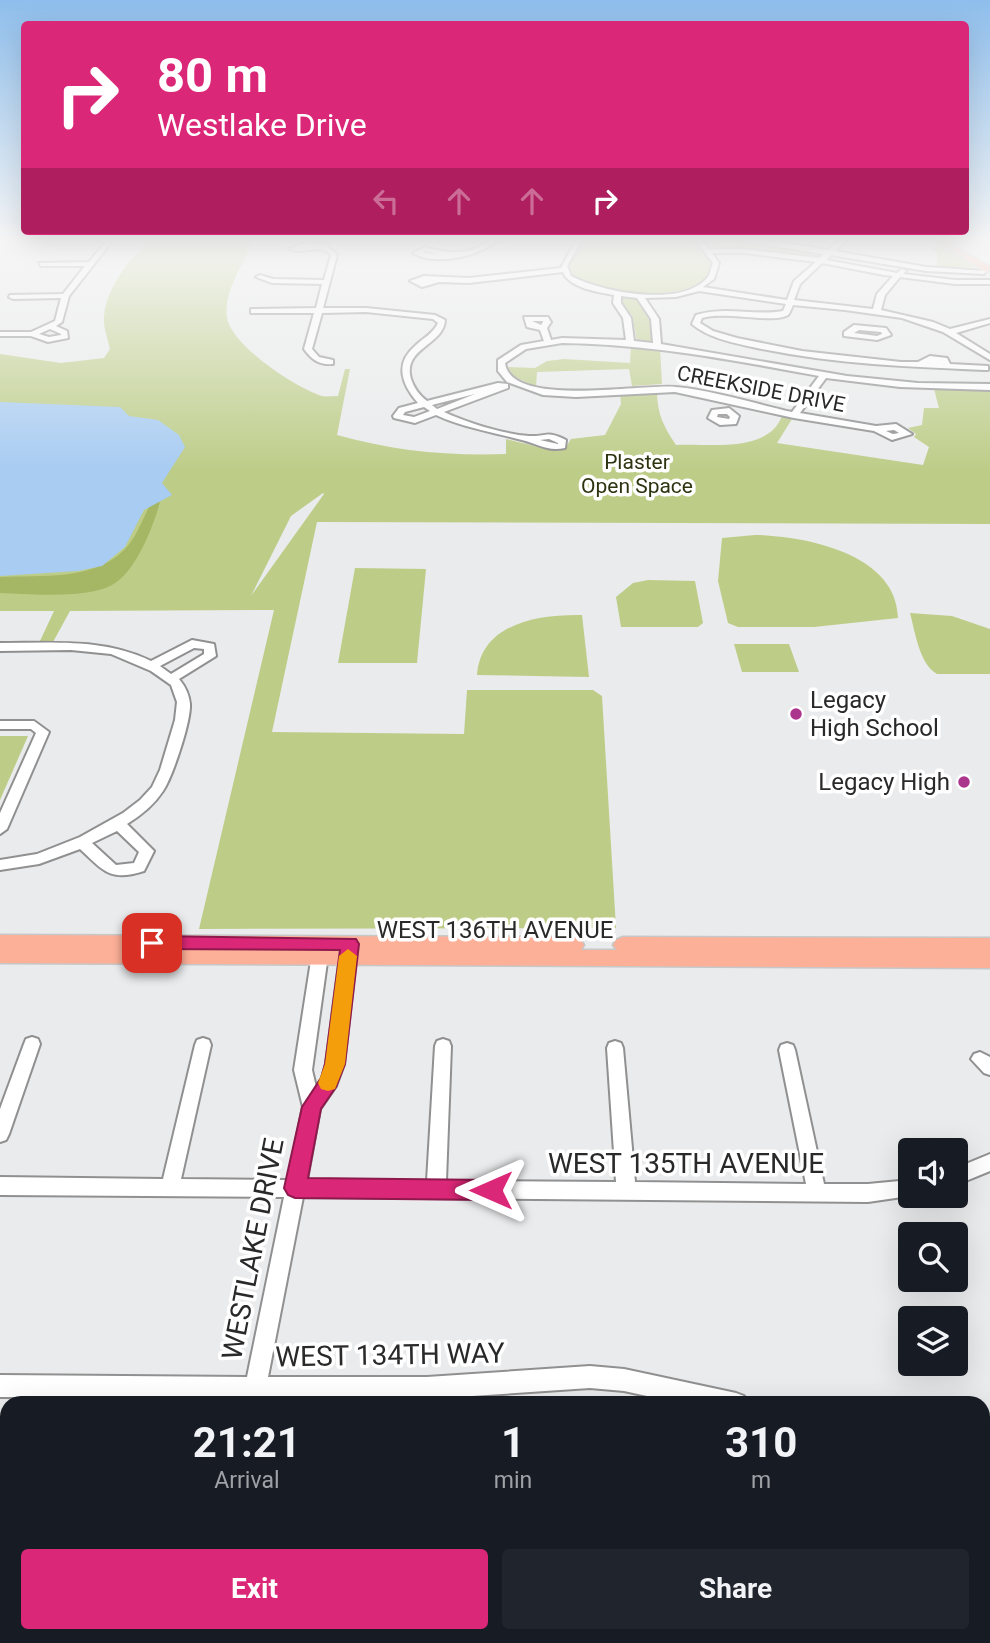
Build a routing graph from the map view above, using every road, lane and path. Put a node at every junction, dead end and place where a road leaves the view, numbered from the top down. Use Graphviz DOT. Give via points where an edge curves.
graph roads {
  1 [pos="60,317"];
  2 [pos="316,317"];
  3 [pos="438,317"];
  4 [pos="626,317"];
  5 [pos="653,317"];
  6 [pos="700,317"];
  7 [pos="897,317"];
  8 [pos="990,320"];
  9 [pos="52,327"];
  10 [pos="543,328"];
  11 [pos="949,332"];
  12 [pos="0,334"];
  13 [pos="32,334"];
  14 [pos="847,334"];
  15 [pos="548,341"];
  16 [pos="841,342"];
  17 [pos="631,344"];
  18 [pos="657,345"];
  19 [pos="834,350"];
  20 [pos="790,351"];
  21 [pos="828,358"];
  22 [pos="990,358"];
  23 [pos="330,362"];
  24 [pos="775,366"];
  25 [pos="896,366"];
  26 [pos="985,368"];
  27 [pos="824,375"];
  28 [pos="516,383"];
  29 [pos="897,384"];
  30 [pos="990,387"];
  31 [pos="473,395"];
  32 [pos="738,402"];
  33 [pos="425,404"];
  34 [pos="729,411"];
  35 [pos="438,412"];
  36 [pos="794,415"];
  37 [pos="876,429"];
  38 [pos="530,439"];
  39 [pos="0,647"];
  40 [pos="152,666"];
  41 [pos="171,679"];
  42 [pos="0,725"];
  43 [pos="116,822"];
  44 [pos="0,829"];
  45 [pos="82,842"];
  46 [pos="0,865"];
  47 [pos="0,942"];
  48 [pos="932,946"];
  49 [pos="990,946"];
  50 [pos="321,950"];
  51 [pos="349,950"];
  52 [pos="0,955"];
  53 [pos="916,960"];
  54 [pos="990,960"];
  55 [pos="32,1044"];
  56 [pos="203,1045"];
  57 [pos="443,1046"];
  58 [pos="615,1048"];
  59 [pos="787,1050"];
  60 [pos="312,1107"];
  61 [pos="0,1134"];
  62 [pos="990,1162"];
  63 [pos="968,1172"];
  64 [pos="0,1186"];
  65 [pos="170,1187"];
  66 [pos="295,1188"];
  67 [pos="436,1189"];
  68 [pos="898,1189"];
  69 [pos="626,1191"];
  70 [pos="817,1192"];
  71 [pos="0,1386"];
  72 [pos="254,1396"];
  73 [pos="699,1396"];
  1 -- 9 [label="street"];
  2 -- 23 [label="street" via="306,340 308,349 312,356"];
  3 -- 33 [label="street" via="442,325 416,347 405,367 410,388"];
  4 -- 17 [label="street"];
  5 -- 18 [label="street"];
  6 -- 20 [label="street" via="696,324 712,333"];
  7 -- 11 [label="street"];
  8 -- 11 [label="street"];
  9 -- 13 [label="street"];
  9 -- 13 [label="street" via="64,333 61,338 48,340"];
  10 -- 15 [label="street"];
  11 -- 22 [label="street"];
  12 -- 13 [label="street"];
  14 -- 16 [label="street"];
  15 -- 17 [label="street"];
  15 -- 28 [label="street" via="521,347 504,358 502,371"];
  17 -- 18 [label="street"];
  18 -- 24 [label="street"];
  19 -- 21 [label="street"];
  20 -- 21 [label="street"];
  20 -- 24 [label="street"];
  21 -- 25 [label="street"];
  24 -- 27 [label="street"];
  25 -- 26 [label="street" via="920,365 936,358 947,362 946,366"];
  25 -- 29 [label="street"];
  27 -- 29 [label="street"];
  27 -- 36 [label="street"];
  28 -- 31 [label="street"];
  28 -- 32 [label="street, CREEKSIDE DRIVE" via="566,394 664,388"];
  29 -- 30 [label="street"];
  31 -- 33 [label="street"];
  31 -- 35 [label="street"];
  32 -- 34 [label="street"];
  32 -- 36 [label="street, CREEKSIDE DRIVE"];
  33 -- 35 [label="street"];
  33 -- 35 [label="street" via="402,410 397,416 415,420"];
  35 -- 38 [label="street" via="484,430"];
  36 -- 37 [label="street, CREEKSIDE DRIVE"];
  39 -- 40 [label="street" via="114,649"];
  40 -- 41 [label="street"];
  40 -- 41 [label="street" via="192,644 210,646 210,656"];
  41 -- 43 [label="street" via="182,691 185,708 162,780 148,801"];
  42 -- 44 [label="street" via="34,725 43,732"];
  43 -- 45 [label="street"];
  43 -- 45 [label="street" via="147,852 139,867 112,870"];
  45 -- 46 [label="street" via="42,860"];
  47 -- 50 [label="main road, WEST 136TH AVENUE"];
  48 -- 49 [label="main road, WEST 136TH AVENUE"];
  48 -- 51 [label="main road, WEST 136TH AVENUE"];
  48 -- 53 [label="main road"];
  50 -- 51 [label="main road, WEST 136TH AVENUE"];
  50 -- 52 [label="main road, WEST 136TH AVENUE"];
  50 -- 60 [label="street, WESTLAKE DRIVE" via="303,1070"];
  51 -- 53 [label="main road, WEST 136TH AVENUE"];
  51 -- 60 [label="street, WESTLAKE DRIVE" via="332,1074"];
  53 -- 54 [label="main road, WEST 136TH AVENUE"];
  55 -- 61 [label="street"];
  56 -- 65 [label="street"];
  57 -- 67 [label="street"];
  58 -- 69 [label="street"];
  59 -- 70 [label="street"];
  60 -- 66 [label="street, WESTLAKE DRIVE"];
  62 -- 63 [label="street"];
  64 -- 65 [label="street, WEST 135TH AVENUE"];
  65 -- 66 [label="street, WEST 135TH AVENUE"];
  66 -- 67 [label="street, WEST 135TH AVENUE"];
  66 -- 72 [label="street, WESTLAKE DRIVE"];
  67 -- 69 [label="street, WEST 135TH AVENUE"];
  68 -- 70 [label="street, WEST 135TH AVENUE"];
  69 -- 70 [label="street, WEST 135TH AVENUE"];
  71 -- 72 [label="street, WEST 134TH WAY"];
  72 -- 73 [label="street, WEST 134TH WAY" via="590,1377"];
}
